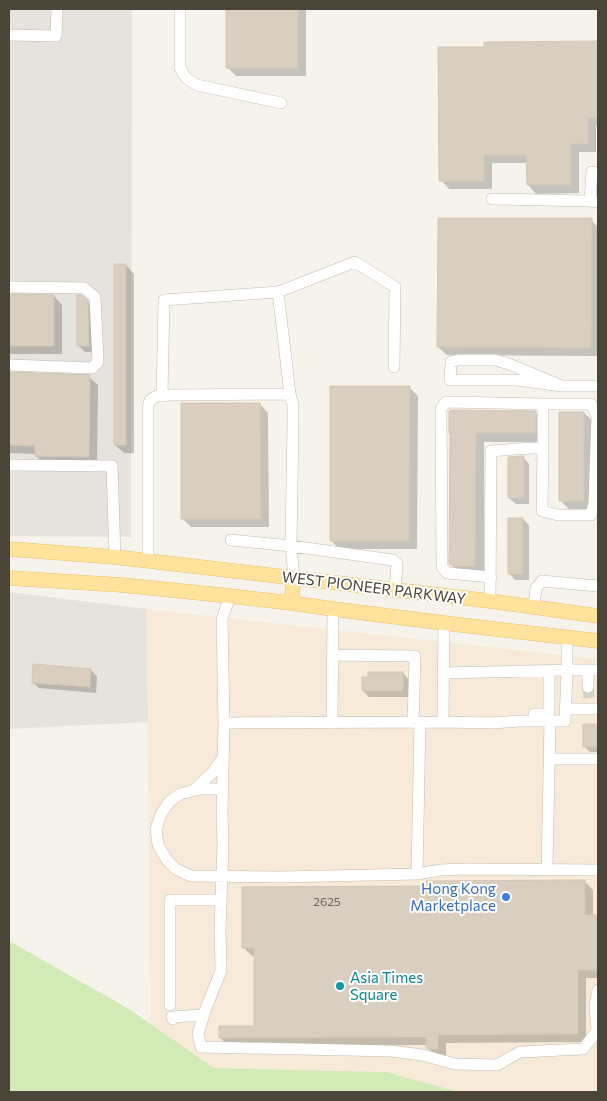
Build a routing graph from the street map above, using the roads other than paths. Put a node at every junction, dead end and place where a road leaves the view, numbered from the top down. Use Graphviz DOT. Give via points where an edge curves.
graph roads {
  1 [pos="56,9"];
  2 [pos="180,9"];
  3 [pos="9,35"];
  4 [pos="282,103"];
  5 [pos="598,173"];
  6 [pos="492,200"];
  7 [pos="594,202"];
  8 [pos="9,287"];
  9 [pos="278,292"];
  10 [pos="9,365"];
  11 [pos="394,367"];
  12 [pos="562,386"];
  13 [pos="598,386"];
  14 [pos="290,394"];
  15 [pos="162,396"];
  16 [pos="543,404"];
  17 [pos="595,404"];
  18 [pos="543,447"];
  19 [pos="9,465"];
  20 [pos="594,515"];
  21 [pos="231,540"];
  22 [pos="291,546"];
  23 [pos="9,549"];
  24 [pos="116,557"];
  25 [pos="148,561"];
  26 [pos="294,577"];
  27 [pos="9,578"];
  28 [pos="491,578"];
  29 [pos="598,586"];
  30 [pos="395,590"];
  31 [pos="230,596"];
  32 [pos="490,601"];
  33 [pos="292,603"];
  34 [pos="534,607"];
  35 [pos="333,609"];
  36 [pos="598,616"];
  37 [pos="444,623"];
  38 [pos="567,638"];
  39 [pos="598,641"];
  40 [pos="332,654"];
  41 [pos="549,670"];
  42 [pos="567,670"];
  43 [pos="593,670"];
  44 [pos="443,673"];
  45 [pos="591,700"];
  46 [pos="566,709"];
  47 [pos="550,721"];
  48 [pos="417,722"];
  49 [pos="443,722"];
  50 [pos="501,722"];
  51 [pos="332,723"];
  52 [pos="224,724"];
  53 [pos="224,755"];
  54 [pos="549,759"];
  55 [pos="598,759"];
  56 [pos="223,789"];
  57 [pos="193,791"];
  58 [pos="547,870"];
  59 [pos="598,870"];
  60 [pos="417,874"];
  61 [pos="221,877"];
  62 [pos="221,900"];
  63 [pos="598,990"];
  64 [pos="170,1005"];
  65 [pos="204,1015"];
  66 [pos="172,1019"];
  67 [pos="598,1031"];
  1 -- 3 [label="lane" via="56,36"];
  2 -- 4 [label="lane" via="180,68 186,78 197,85"];
  5 -- 7 [label="lane" via="592,172"];
  6 -- 7 [label="lane"];
  8 -- 10 [label="lane" via="84,288 95,297 98,362 92,368"];
  9 -- 11 [label="lane" via="355,262 395,287"];
  9 -- 14 [label="lane"];
  9 -- 15 [label="lane" via="164,300"];
  12 -- 12 [label="lane" via="495,360 451,362 450,380 517,380"];
  12 -- 13 [label="lane"];
  14 -- 15 [label="lane"];
  14 -- 22 [label="lane" via="293,405"];
  15 -- 25 [label="lane" via="150,400 148,407"];
  16 -- 17 [label="lane"];
  16 -- 18 [label="lane"];
  16 -- 28 [label="lane" via="446,402 442,409 442,567 447,573"];
  17 -- 20 [label="lane"];
  18 -- 20 [label="lane" via="542,511 558,515"];
  18 -- 28 [label="lane" via="491,451"];
  19 -- 24 [label="lane" via="112,466"];
  21 -- 22 [label="lane"];
  22 -- 26 [label="lane"];
  22 -- 30 [label="lane" via="393,560 397,564"];
  23 -- 24 [label="main road, WEST PIONEER PARKWAY"];
  24 -- 25 [label="main road, WEST PIONEER PARKWAY"];
  25 -- 26 [label="main road, WEST PIONEER PARKWAY"];
  26 -- 30 [label="main road, WEST PIONEER PARKWAY"];
  26 -- 33 [label="main road"];
  27 -- 31 [label="main road, WEST PIONEER PARKWAY"];
  28 -- 32 [label="lane"];
  29 -- 34 [label="lane" via="542,580 536,588"];
  30 -- 32 [label="main road, WEST PIONEER PARKWAY"];
  31 -- 33 [label="main road, WEST PIONEER PARKWAY"];
  31 -- 52 [label="lane" via="222,619"];
  32 -- 34 [label="main road, WEST PIONEER PARKWAY"];
  33 -- 35 [label="main road, WEST PIONEER PARKWAY"];
  34 -- 36 [label="main road, WEST PIONEER PARKWAY"];
  35 -- 37 [label="main road, WEST PIONEER PARKWAY"];
  35 -- 40 [label="lane"];
  37 -- 38 [label="main road, WEST PIONEER PARKWAY"];
  37 -- 44 [label="lane"];
  38 -- 39 [label="main road, WEST PIONEER PARKWAY"];
  38 -- 42 [label="lane"];
  40 -- 48 [label="lane" via="415,656"];
  40 -- 51 [label="lane"];
  41 -- 42 [label="lane"];
  41 -- 44 [label="lane"];
  41 -- 50 [label="lane" via="549,714 501,715"];
  42 -- 43 [label="lane"];
  42 -- 46 [label="lane"];
  43 -- 45 [label="lane"];
  44 -- 49 [label="lane"];
  45 -- 46 [label="lane"];
  46 -- 47 [label="lane" via="565,721"];
  47 -- 50 [label="lane"];
  47 -- 54 [label="lane"];
  48 -- 49 [label="lane"];
  48 -- 51 [label="lane"];
  48 -- 60 [label="lane"];
  49 -- 50 [label="lane"];
  51 -- 52 [label="lane"];
  52 -- 53 [label="lane"];
  53 -- 56 [label="lane"];
  53 -- 57 [label="lane" via="213,772"];
  54 -- 55 [label="lane"];
  54 -- 58 [label="lane"];
  56 -- 57 [label="lane"];
  56 -- 61 [label="lane"];
  57 -- 61 [label="lane" via="180,794 160,814 156,829 158,845 176,869 191,876"];
  58 -- 59 [label="lane"];
  58 -- 60 [label="lane" via="464,869"];
  60 -- 61 [label="lane"];
  61 -- 62 [label="lane"];
  62 -- 64 [label="lane" via="170,900"];
  62 -- 65 [label="lane" via="221,971"];
  63 -- 67 [label="lane" via="595,1005"];
  65 -- 66 [label="lane"];
  65 -- 67 [label="lane" via="198,1034 201,1047 391,1051 455,1064 497,1065 520,1052 583,1049"];
}
